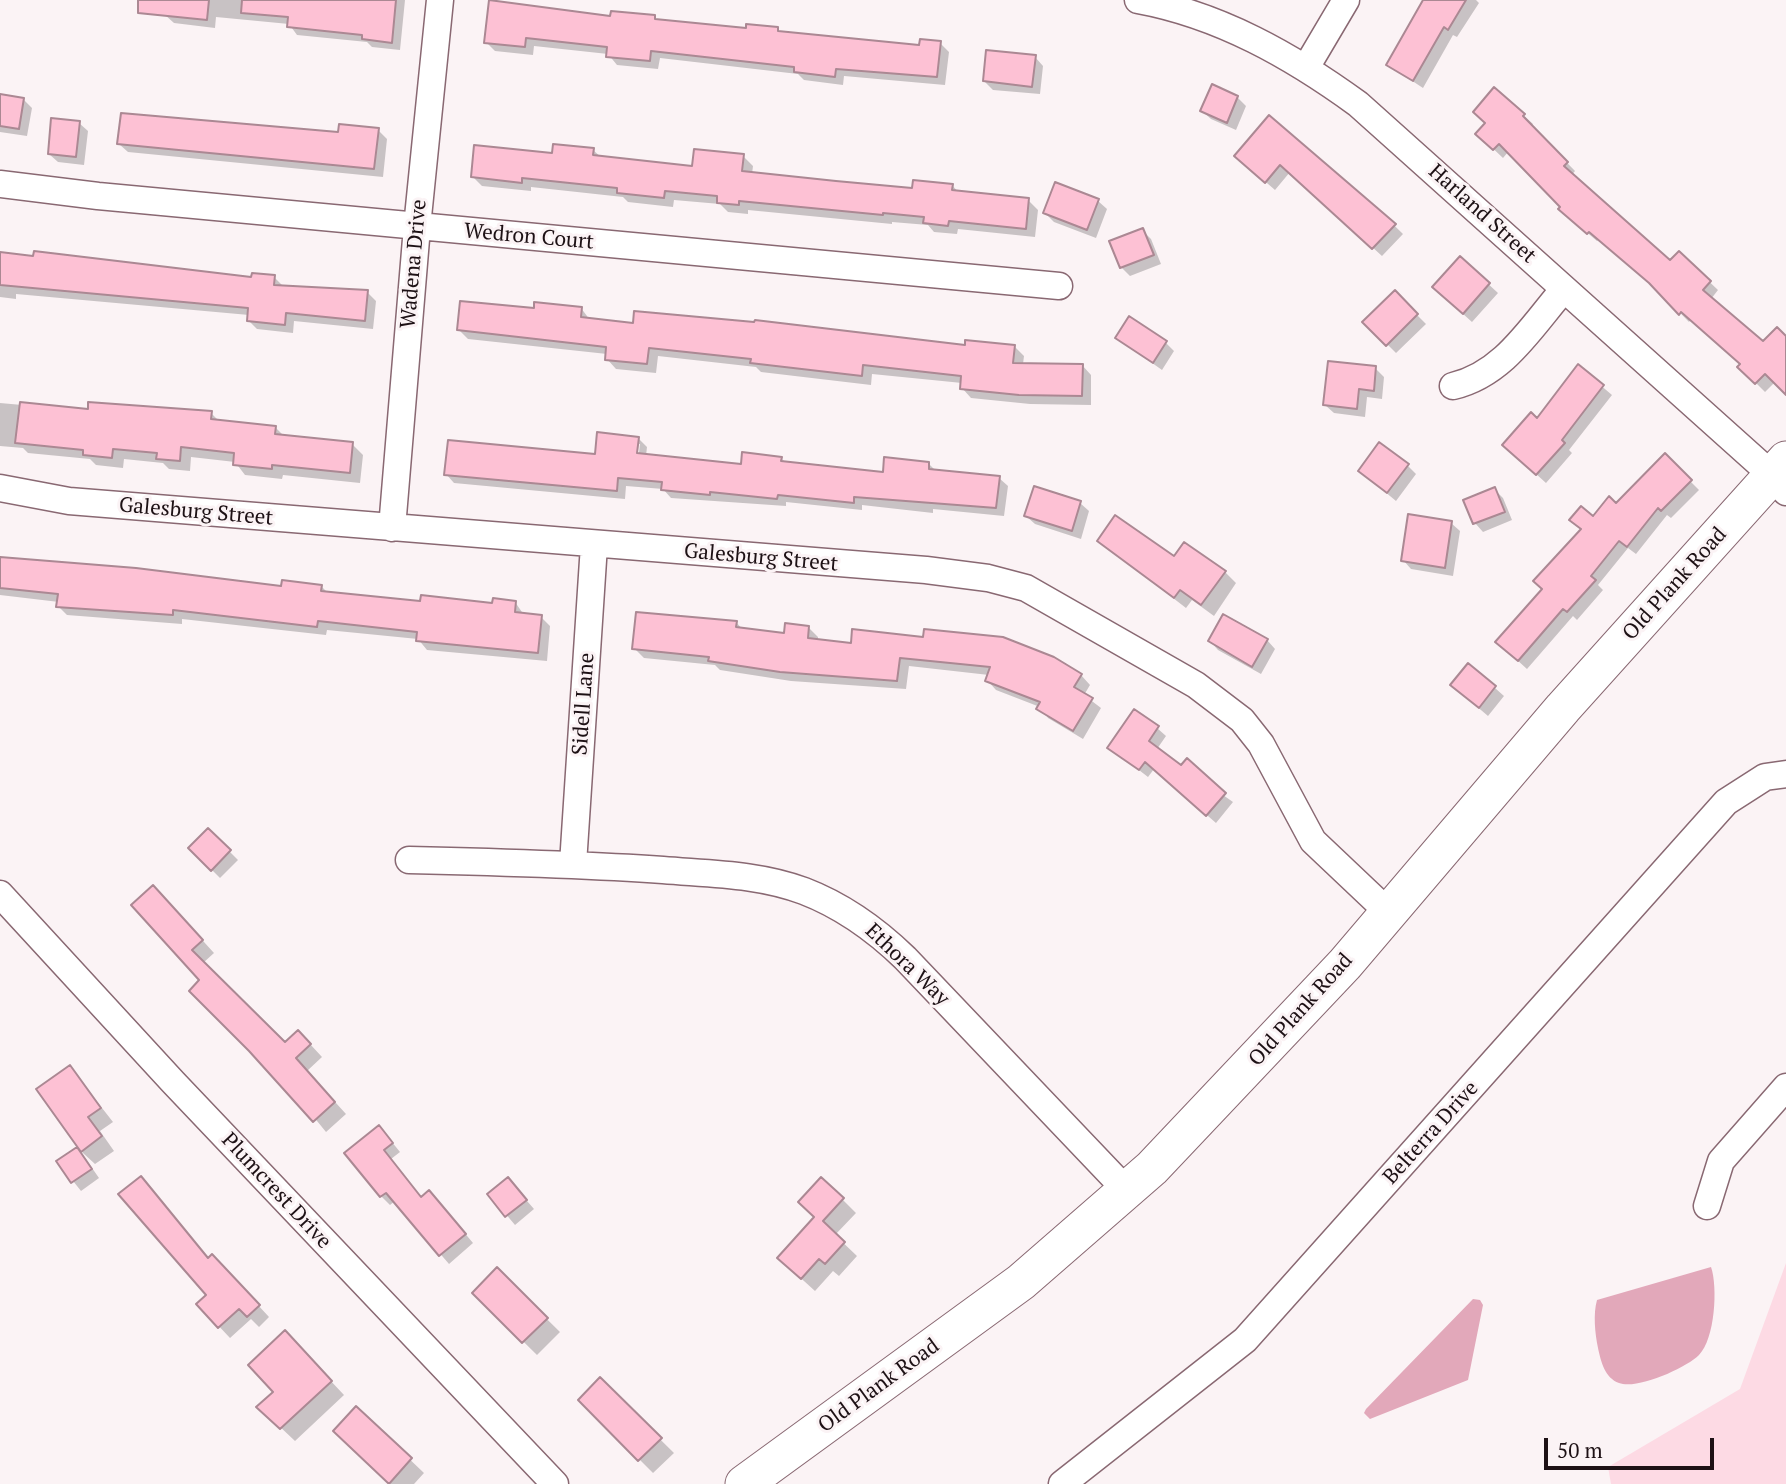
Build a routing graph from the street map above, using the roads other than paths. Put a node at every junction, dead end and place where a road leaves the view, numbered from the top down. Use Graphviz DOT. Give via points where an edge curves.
graph roads {
  1 [pos="440,0"];
  2 [pos="1138,0"];
  3 [pos="1346,0"];
  4 [pos="1307,66"];
  5 [pos="0,184"];
  6 [pos="417,227"];
  7 [pos="1059,286"];
  8 [pos="1563,289"];
  9 [pos="1453,386"];
  10 [pos="1781,476"];
  11 [pos="0,488"];
  12 [pos="392,528"];
  13 [pos="594,545"];
  14 [pos="1786,774"];
  15 [pos="409,860"];
  16 [pos="573,864"];
  17 [pos="0,894"];
  18 [pos="1388,912"];
  19 [pos="1786,1087"];
  20 [pos="1127,1191"];
  21 [pos="1707,1206"];
  22 [pos="1067,1483"];
  23 [pos="555,1484"];
  24 [pos="744,1484"];
  1 -- 6 [label="street, Wadena Drive"];
  2 -- 4 [label="street, Harland Street" via="1213,21"];
  3 -- 4 [label="street"];
  4 -- 8 [label="street, Harland Street" via="1389,130"];
  5 -- 6 [label="street, Wedron Court"];
  6 -- 7 [label="street, Wedron Court"];
  6 -- 12 [label="street, Wadena Drive"];
  8 -- 9 [label="street" via="1494,369 1475,381"];
  8 -- 10 [label="street, Harland Street"];
  10 -- 18 [label="street, Old Plank Road" via="1554,718"];
  11 -- 12 [label="street, Galesburg Street" via="69,501"];
  12 -- 13 [label="street, Galesburg Street"];
  13 -- 16 [label="street, Sidell Lane"];
  13 -- 18 [label="street, Galesburg Street" via="926,570 1026,588 1185,679 1242,720 1261,744 1313,841"];
  14 -- 22 [label="street, Belterra Drive" via="1765,777 1726,802 1245,1340"];
  15 -- 16 [label="street, Ethora Way"];
  16 -- 20 [label="street, Ethora Way" via="755,878 804,891 848,912 905,958"];
  17 -- 23 [label="street, Plumcrest Drive"];
  18 -- 20 [label="street, Old Plank Road" via="1268,1048"];
  19 -- 21 [label="street" via="1721,1161"];
  20 -- 24 [label="street, Old Plank Road" via="1021,1282"];
}
